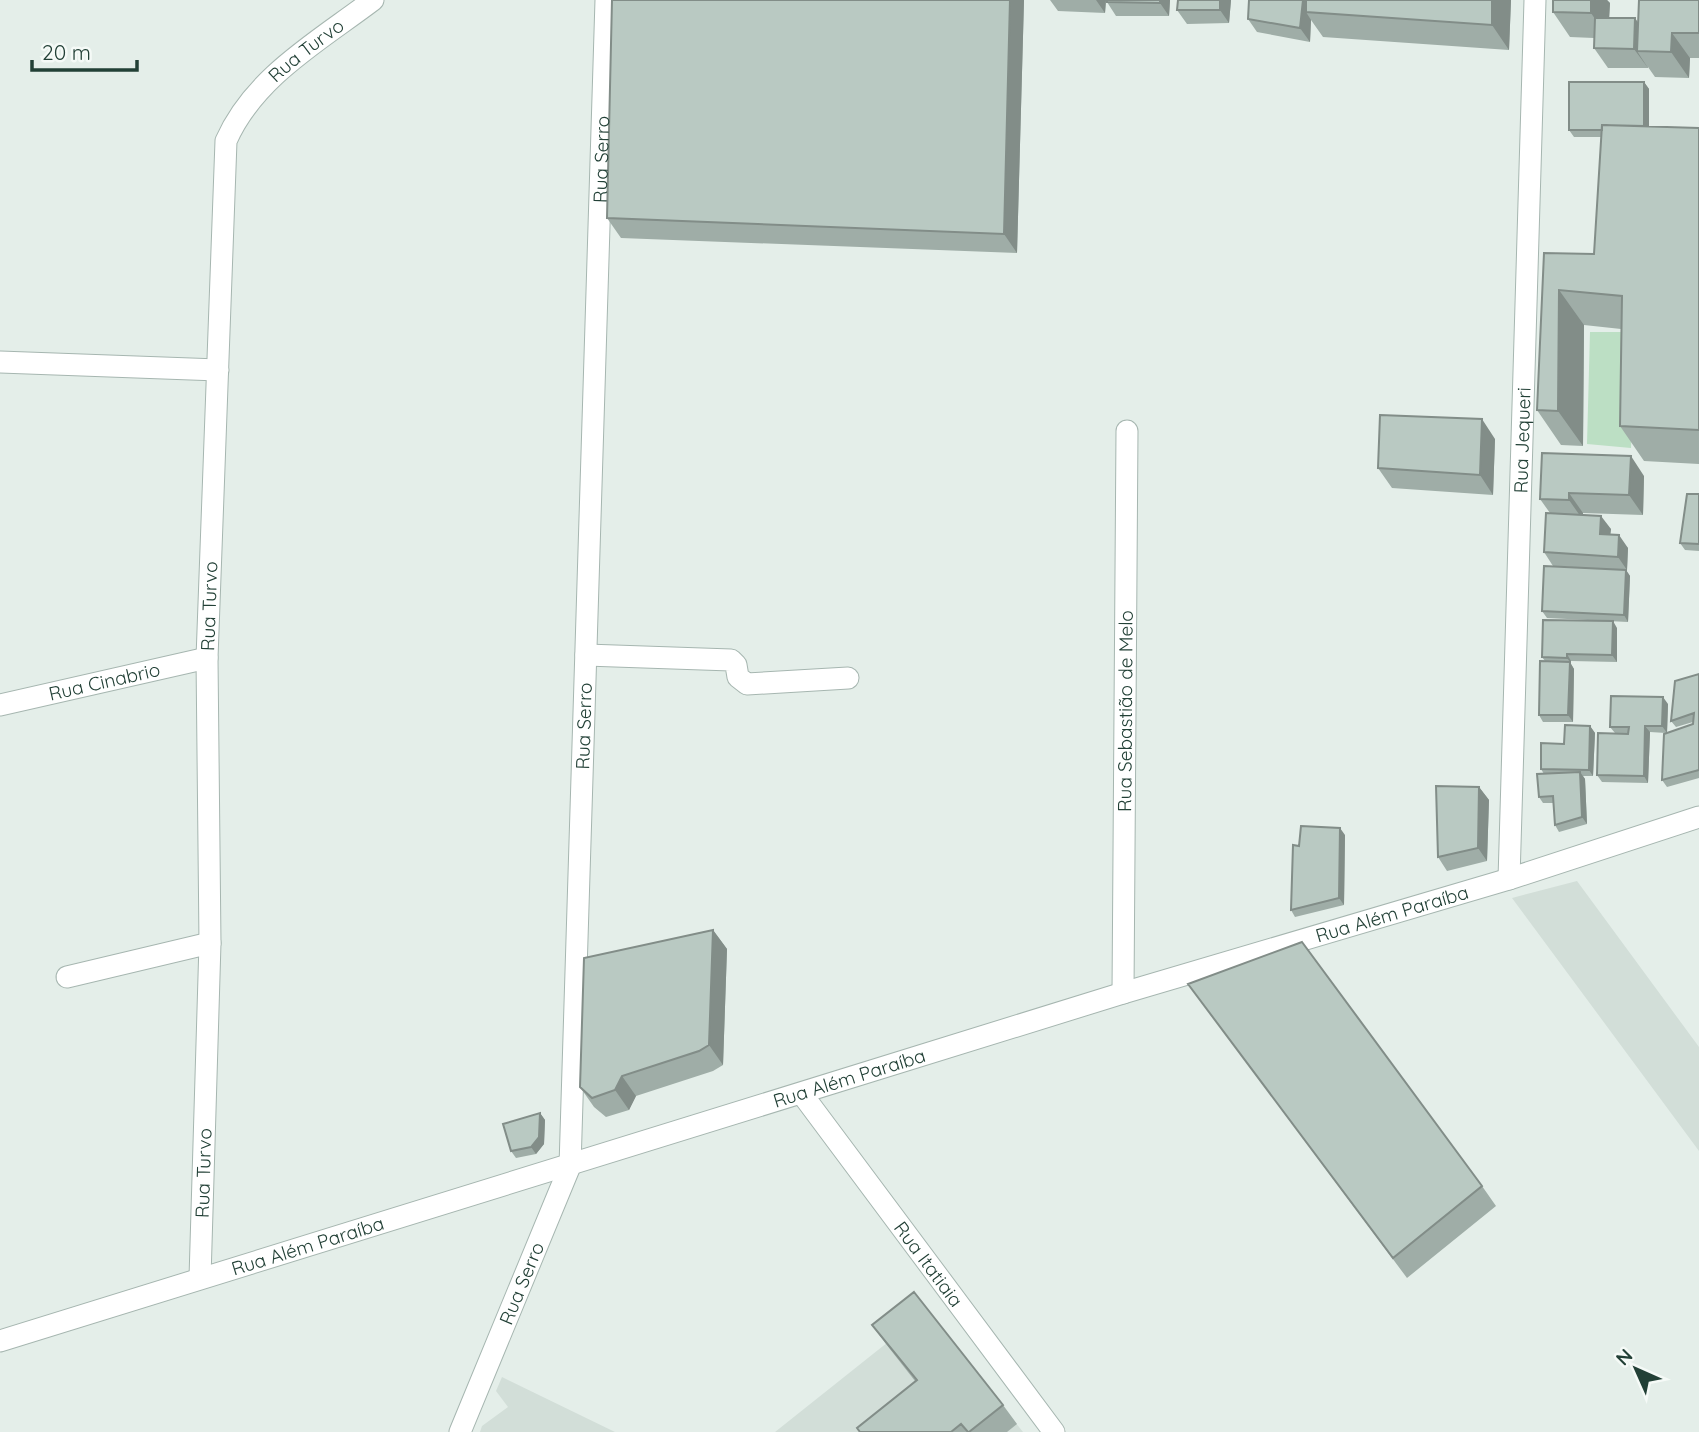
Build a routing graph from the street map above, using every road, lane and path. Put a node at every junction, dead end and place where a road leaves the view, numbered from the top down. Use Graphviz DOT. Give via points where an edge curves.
graph roads {
  1 [pos="373,0"];
  2 [pos="606,0"];
  3 [pos="1535,0"];
  4 [pos="0,362"];
  5 [pos="218,370"];
  6 [pos="1127,431"];
  7 [pos="586,655"];
  8 [pos="207,658"];
  9 [pos="848,678"];
  10 [pos="0,705"];
  11 [pos="1699,817"];
  12 [pos="1509,879"];
  13 [pos="210,943"];
  14 [pos="67,977"];
  15 [pos="1123,993"];
  16 [pos="803,1094"];
  17 [pos="570,1166"];
  18 [pos="200,1278"];
  19 [pos="0,1341"];
  20 [pos="460,1432"];
  21 [pos="1054,1432"];
  1 -- 5 [label="street, Rua Turvo" via="247,101 226,141"];
  2 -- 7 [label="street, Rua Serro"];
  3 -- 12 [label="street, Rua Jequeri"];
  4 -- 5 [label="street"];
  5 -- 8 [label="street, Rua Turvo"];
  6 -- 15 [label="street, Rua Sebastião de Melo"];
  7 -- 9 [label="street" via="731,660 738,677 747,684"];
  7 -- 17 [label="street, Rua Serro"];
  8 -- 10 [label="street, Rua Cinabrio"];
  8 -- 13 [label="street, Rua Turvo"];
  11 -- 12 [label="street, Rua Além Paraíba"];
  12 -- 15 [label="street, Rua Além Paraíba"];
  13 -- 14 [label="street"];
  13 -- 18 [label="street, Rua Turvo"];
  15 -- 16 [label="street, Rua Além Paraíba"];
  16 -- 17 [label="street, Rua Além Paraíba"];
  16 -- 21 [label="street, Rua Itatiaia"];
  17 -- 18 [label="street, Rua Além Paraíba"];
  17 -- 20 [label="street, Rua Serro"];
  18 -- 19 [label="street, Rua Além Paraíba"];
}
